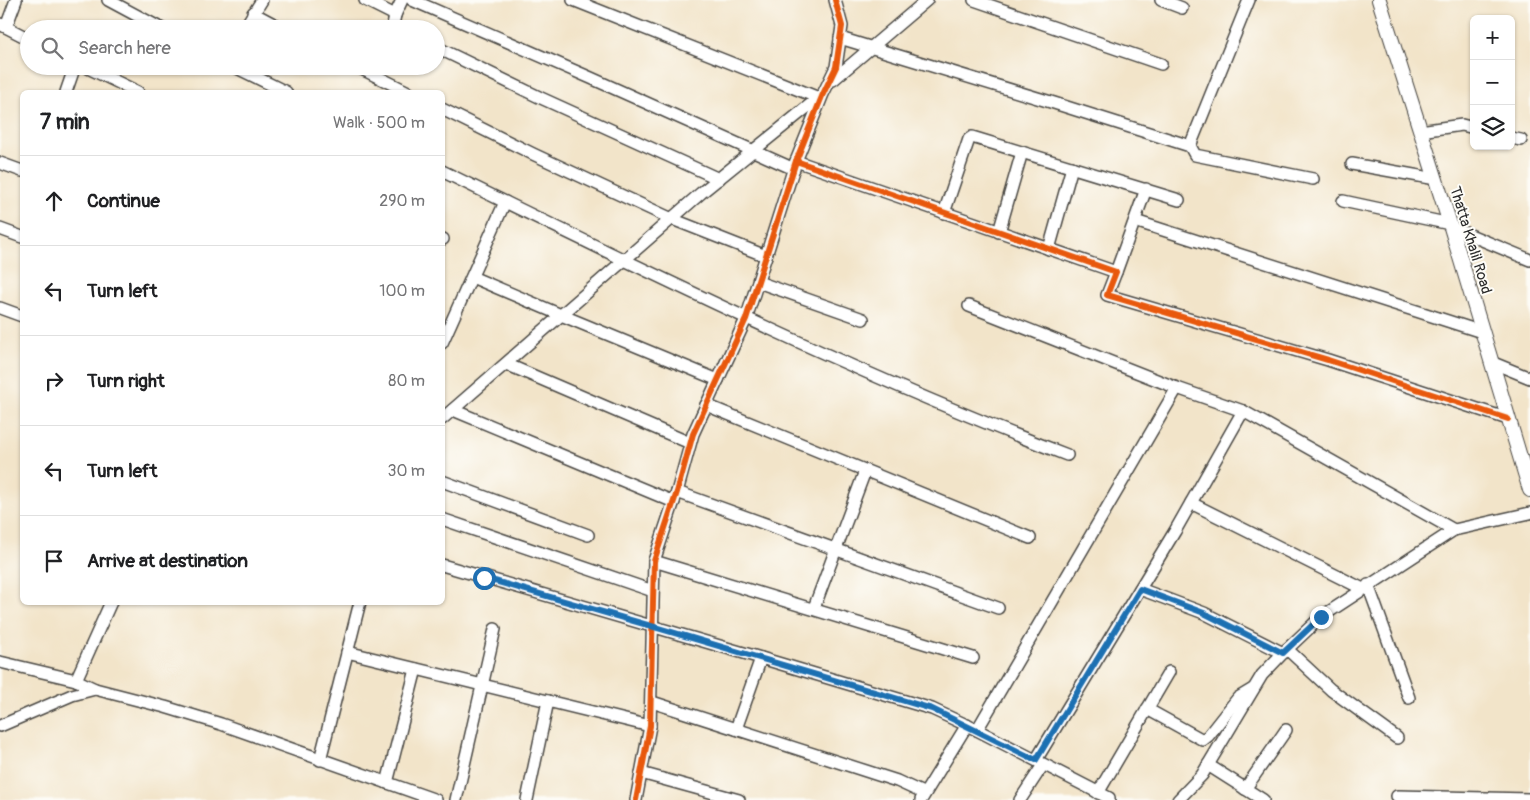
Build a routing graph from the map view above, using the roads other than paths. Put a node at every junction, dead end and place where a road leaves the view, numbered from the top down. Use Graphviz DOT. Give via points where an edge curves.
graph roads {
  1 [pos="16,0"];
  2 [pos="108,0"];
  3 [pos="262,0"];
  4 [pos="365,0"];
  5 [pos="402,0"];
  6 [pos="412,0"];
  7 [pos="573,0"];
  8 [pos="835,0"];
  9 [pos="927,0"];
  10 [pos="974,0"];
  11 [pos="1161,0"];
  12 [pos="1249,0"];
  13 [pos="1379,0"];
  14 [pos="1182,8"];
  15 [pos="253,14"];
  16 [pos="395,15"];
  17 [pos="145,20"];
  18 [pos="249,20"];
  19 [pos="265,20"];
  20 [pos="394,20"];
  21 [pos="3,26"];
  22 [pos="20,34"];
  23 [pos="840,38"];
  24 [pos="871,47"];
  25 [pos="445,50"];
  26 [pos="1160,64"];
  27 [pos="72,75"];
  28 [pos="103,75"];
  29 [pos="251,75"];
  30 [pos="374,75"];
  31 [pos="829,83"];
  32 [pos="67,90"];
  33 [pos="134,90"];
  34 [pos="282,90"];
  35 [pos="404,90"];
  36 [pos="821,96"];
  37 [pos="445,110"];
  38 [pos="1470,127"];
  39 [pos="1420,131"];
  40 [pos="1190,146"];
  41 [pos="753,151"];
  42 [pos="1022,152"];
  43 [pos="0,163"];
  44 [pos="1352,164"];
  45 [pos="795,165"];
  46 [pos="1072,167"];
  47 [pos="20,170"];
  48 [pos="445,172"];
  49 [pos="719,179"];
  50 [pos="1313,179"];
  51 [pos="1436,179"];
  52 [pos="1146,189"];
  53 [pos="1179,200"];
  54 [pos="1343,201"];
  55 [pos="505,202"];
  56 [pos="944,213"];
  57 [pos="672,219"];
  58 [pos="1135,221"];
  59 [pos="1450,226"];
  60 [pos="0,229"];
  61 [pos="1000,232"];
  62 [pos="20,236"];
  63 [pos="1049,249"];
  64 [pos="766,256"];
  65 [pos="1530,260"];
  66 [pos="623,261"];
  67 [pos="1116,272"];
  68 [pos="472,277"];
  69 [pos="758,282"];
  70 [pos="969,306"];
  71 [pos="0,308"];
  72 [pos="20,315"];
  73 [pos="561,316"];
  74 [pos="746,319"];
  75 [pos="863,319"];
  76 [pos="1482,332"];
  77 [pos="445,337"];
  78 [pos="1491,362"];
  79 [pos="506,364"];
  80 [pos="1530,378"];
  81 [pos="718,380"];
  82 [pos="1177,388"];
  83 [pos="706,405"];
  84 [pos="453,410"];
  85 [pos="1243,411"];
  86 [pos="445,417"];
  87 [pos="1508,418"];
  88 [pos="690,443"];
  89 [pos="1067,455"];
  90 [pos="865,470"];
  91 [pos="445,483"];
  92 [pos="1529,483"];
  93 [pos="675,497"];
  94 [pos="1191,503"];
  95 [pos="1530,513"];
  96 [pos="445,520"];
  97 [pos="1454,530"];
  98 [pos="588,535"];
  99 [pos="1030,538"];
  100 [pos="836,550"];
  101 [pos="654,561"];
  102 [pos="445,566"];
  103 [pos="1366,587"];
  104 [pos="1140,589"];
  105 [pos="653,591"];
  106 [pos="110,605"];
  107 [pos="359,605"];
  108 [pos="814,608"];
  109 [pos="998,608"];
  110 [pos="651,626"];
  111 [pos="495,629"];
  112 [pos="1285,651"];
  113 [pos="347,652"];
  114 [pos="761,658"];
  115 [pos="973,658"];
  116 [pos="0,662"];
  117 [pos="416,669"];
  118 [pos="1169,672"];
  119 [pos="76,680"];
  120 [pos="483,685"];
  121 [pos="94,689"];
  122 [pos="1254,689"];
  123 [pos="1409,698"];
  124 [pos="548,701"];
  125 [pos="652,702"];
  126 [pos="1147,709"];
  127 [pos="0,726"];
  128 [pos="650,726"];
  129 [pos="972,728"];
  130 [pos="736,729"];
  131 [pos="1286,730"];
  132 [pos="1397,738"];
  133 [pos="320,760"];
  134 [pos="1039,762"];
  135 [pos="1208,765"];
  136 [pos="642,773"];
  137 [pos="387,784"];
  138 [pos="1245,789"];
  139 [pos="1098,793"];
  140 [pos="1397,796"];
  141 [pos="922,797"];
  142 [pos="1530,799"];
  143 [pos="436,800"];
  144 [pos="456,800"];
  145 [pos="527,800"];
  146 [pos="636,800"];
  147 [pos="739,800"];
  148 [pos="1020,800"];
  149 [pos="1109,800"];
  150 [pos="1178,800"];
  151 [pos="1262,800"];
  1 -- 21 [label="street"];
  2 -- 17 [label="street"];
  3 -- 15 [label="street"];
  4 -- 16 [label="street"];
  5 -- 16 [label="street"];
  6 -- 41 [label="street"];
  7 -- 36 [label="street"];
  8 -- 23 [label="street" via="842,26"];
  9 -- 24 [label="street"];
  10 -- 26 [label="street"];
  11 -- 14 [label="street"];
  12 -- 40 [label="street"];
  13 -- 39 [label="street, Thatta Khalil Road"];
  15 -- 18 [label="street"];
  15 -- 19 [label="street"];
  16 -- 20 [label="street"];
  21 -- 22 [label="street"];
  23 -- 24 [label="street"];
  23 -- 31 [label="street" via="836,67"];
  24 -- 31 [label="street"];
  24 -- 40 [label="street"];
  25 -- 49 [label="street" via="540,98"];
  27 -- 32 [label="street"];
  28 -- 33 [label="street"];
  29 -- 34 [label="street"];
  30 -- 35 [label="street"];
  31 -- 36 [label="street"];
  36 -- 41 [label="street"];
  36 -- 45 [label="street"];
  37 -- 57 [label="street"];
  38 -- 39 [label="street" via="1462,125"];
  39 -- 51 [label="street, Thatta Khalil Road"];
  40 -- 50 [label="street" via="1195,155"];
  41 -- 45 [label="street"];
  41 -- 49 [label="street"];
  42 -- 46 [label="street"];
  42 -- 56 [label="street" via="972,137 969,139"];
  42 -- 61 [label="street"];
  43 -- 47 [label="street"];
  44 -- 51 [label="street"];
  45 -- 56 [label="street"];
  45 -- 64 [label="street"];
  46 -- 52 [label="street"];
  46 -- 63 [label="street"];
  48 -- 55 [label="street"];
  49 -- 57 [label="street"];
  51 -- 59 [label="street, Thatta Khalil Road"];
  52 -- 53 [label="street"];
  52 -- 58 [label="street"];
  54 -- 59 [label="street"];
  55 -- 66 [label="street"];
  55 -- 68 [label="street"];
  56 -- 61 [label="street"];
  57 -- 64 [label="street"];
  57 -- 66 [label="street"];
  58 -- 67 [label="street"];
  58 -- 76 [label="street"];
  59 -- 65 [label="street"];
  59 -- 76 [label="street, Thatta Khalil Road"];
  60 -- 62 [label="street"];
  61 -- 63 [label="street"];
  63 -- 67 [label="street"];
  64 -- 69 [label="street"];
  66 -- 73 [label="street"];
  66 -- 74 [label="street"];
  67 -- 87 [label="street" via="1107,296 1328,360"];
  68 -- 73 [label="street"];
  68 -- 77 [label="street"];
  69 -- 74 [label="street"];
  69 -- 75 [label="street"];
  70 -- 82 [label="street"];
  71 -- 72 [label="street"];
  73 -- 79 [label="street"];
  73 -- 81 [label="street"];
  74 -- 81 [label="street"];
  74 -- 89 [label="street"];
  76 -- 78 [label="street, Thatta Khalil Road"];
  78 -- 80 [label="street"];
  78 -- 87 [label="street, Thatta Khalil Road"];
  79 -- 84 [label="street"];
  79 -- 88 [label="street"];
  81 -- 83 [label="street"];
  82 -- 85 [label="street"];
  82 -- 129 [label="street"];
  83 -- 88 [label="street"];
  83 -- 90 [label="street"];
  84 -- 86 [label="street"];
  84 -- 93 [label="street"];
  85 -- 94 [label="street"];
  85 -- 97 [label="street"];
  87 -- 92 [label="street, Thatta Khalil Road"];
  88 -- 93 [label="street"];
  90 -- 99 [label="street"];
  90 -- 100 [label="street"];
  91 -- 98 [label="street"];
  93 -- 100 [label="street"];
  93 -- 101 [label="street"];
  94 -- 103 [label="street"];
  94 -- 104 [label="street"];
  95 -- 97 [label="street"];
  96 -- 105 [label="street"];
  97 -- 103 [label="street"];
  100 -- 108 [label="street"];
  100 -- 109 [label="street"];
  101 -- 105 [label="street"];
  101 -- 108 [label="street"];
  102 -- 110 [label="street"];
  103 -- 112 [label="street" via="1321,617"];
  103 -- 123 [label="street"];
  104 -- 112 [label="street" via="1204,613"];
  104 -- 134 [label="street"];
  105 -- 110 [label="street"];
  106 -- 119 [label="street"];
  107 -- 113 [label="street"];
  108 -- 115 [label="street"];
  110 -- 114 [label="street"];
  110 -- 125 [label="street"];
  111 -- 120 [label="street"];
  112 -- 122 [label="street" via="1262,675"];
  112 -- 132 [label="street" via="1331,690"];
  113 -- 117 [label="street"];
  113 -- 133 [label="street"];
  114 -- 129 [label="street" via="932,709"];
  114 -- 130 [label="street"];
  116 -- 119 [label="street"];
  117 -- 120 [label="street"];
  117 -- 137 [label="street"];
  118 -- 126 [label="street"];
  119 -- 121 [label="street"];
  120 -- 124 [label="street"];
  120 -- 144 [label="street"];
  121 -- 127 [label="street"];
  121 -- 133 [label="street" via="221,724"];
  122 -- 126 [label="street" via="1238,698 1203,740"];
  122 -- 135 [label="street"];
  124 -- 128 [label="street"];
  124 -- 145 [label="street"];
  125 -- 128 [label="street"];
  125 -- 130 [label="street"];
  126 -- 139 [label="street"];
  128 -- 136 [label="street"];
  129 -- 134 [label="street"];
  129 -- 141 [label="street"];
  130 -- 141 [label="street" via="897,780"];
  131 -- 138 [label="street"];
  133 -- 137 [label="street"];
  134 -- 139 [label="street"];
  134 -- 148 [label="street"];
  135 -- 138 [label="street"];
  135 -- 150 [label="street"];
  136 -- 146 [label="street"];
  136 -- 147 [label="street"];
  137 -- 143 [label="street"];
  138 -- 151 [label="street"];
  139 -- 149 [label="street"];
  140 -- 142 [label="street"];
}
